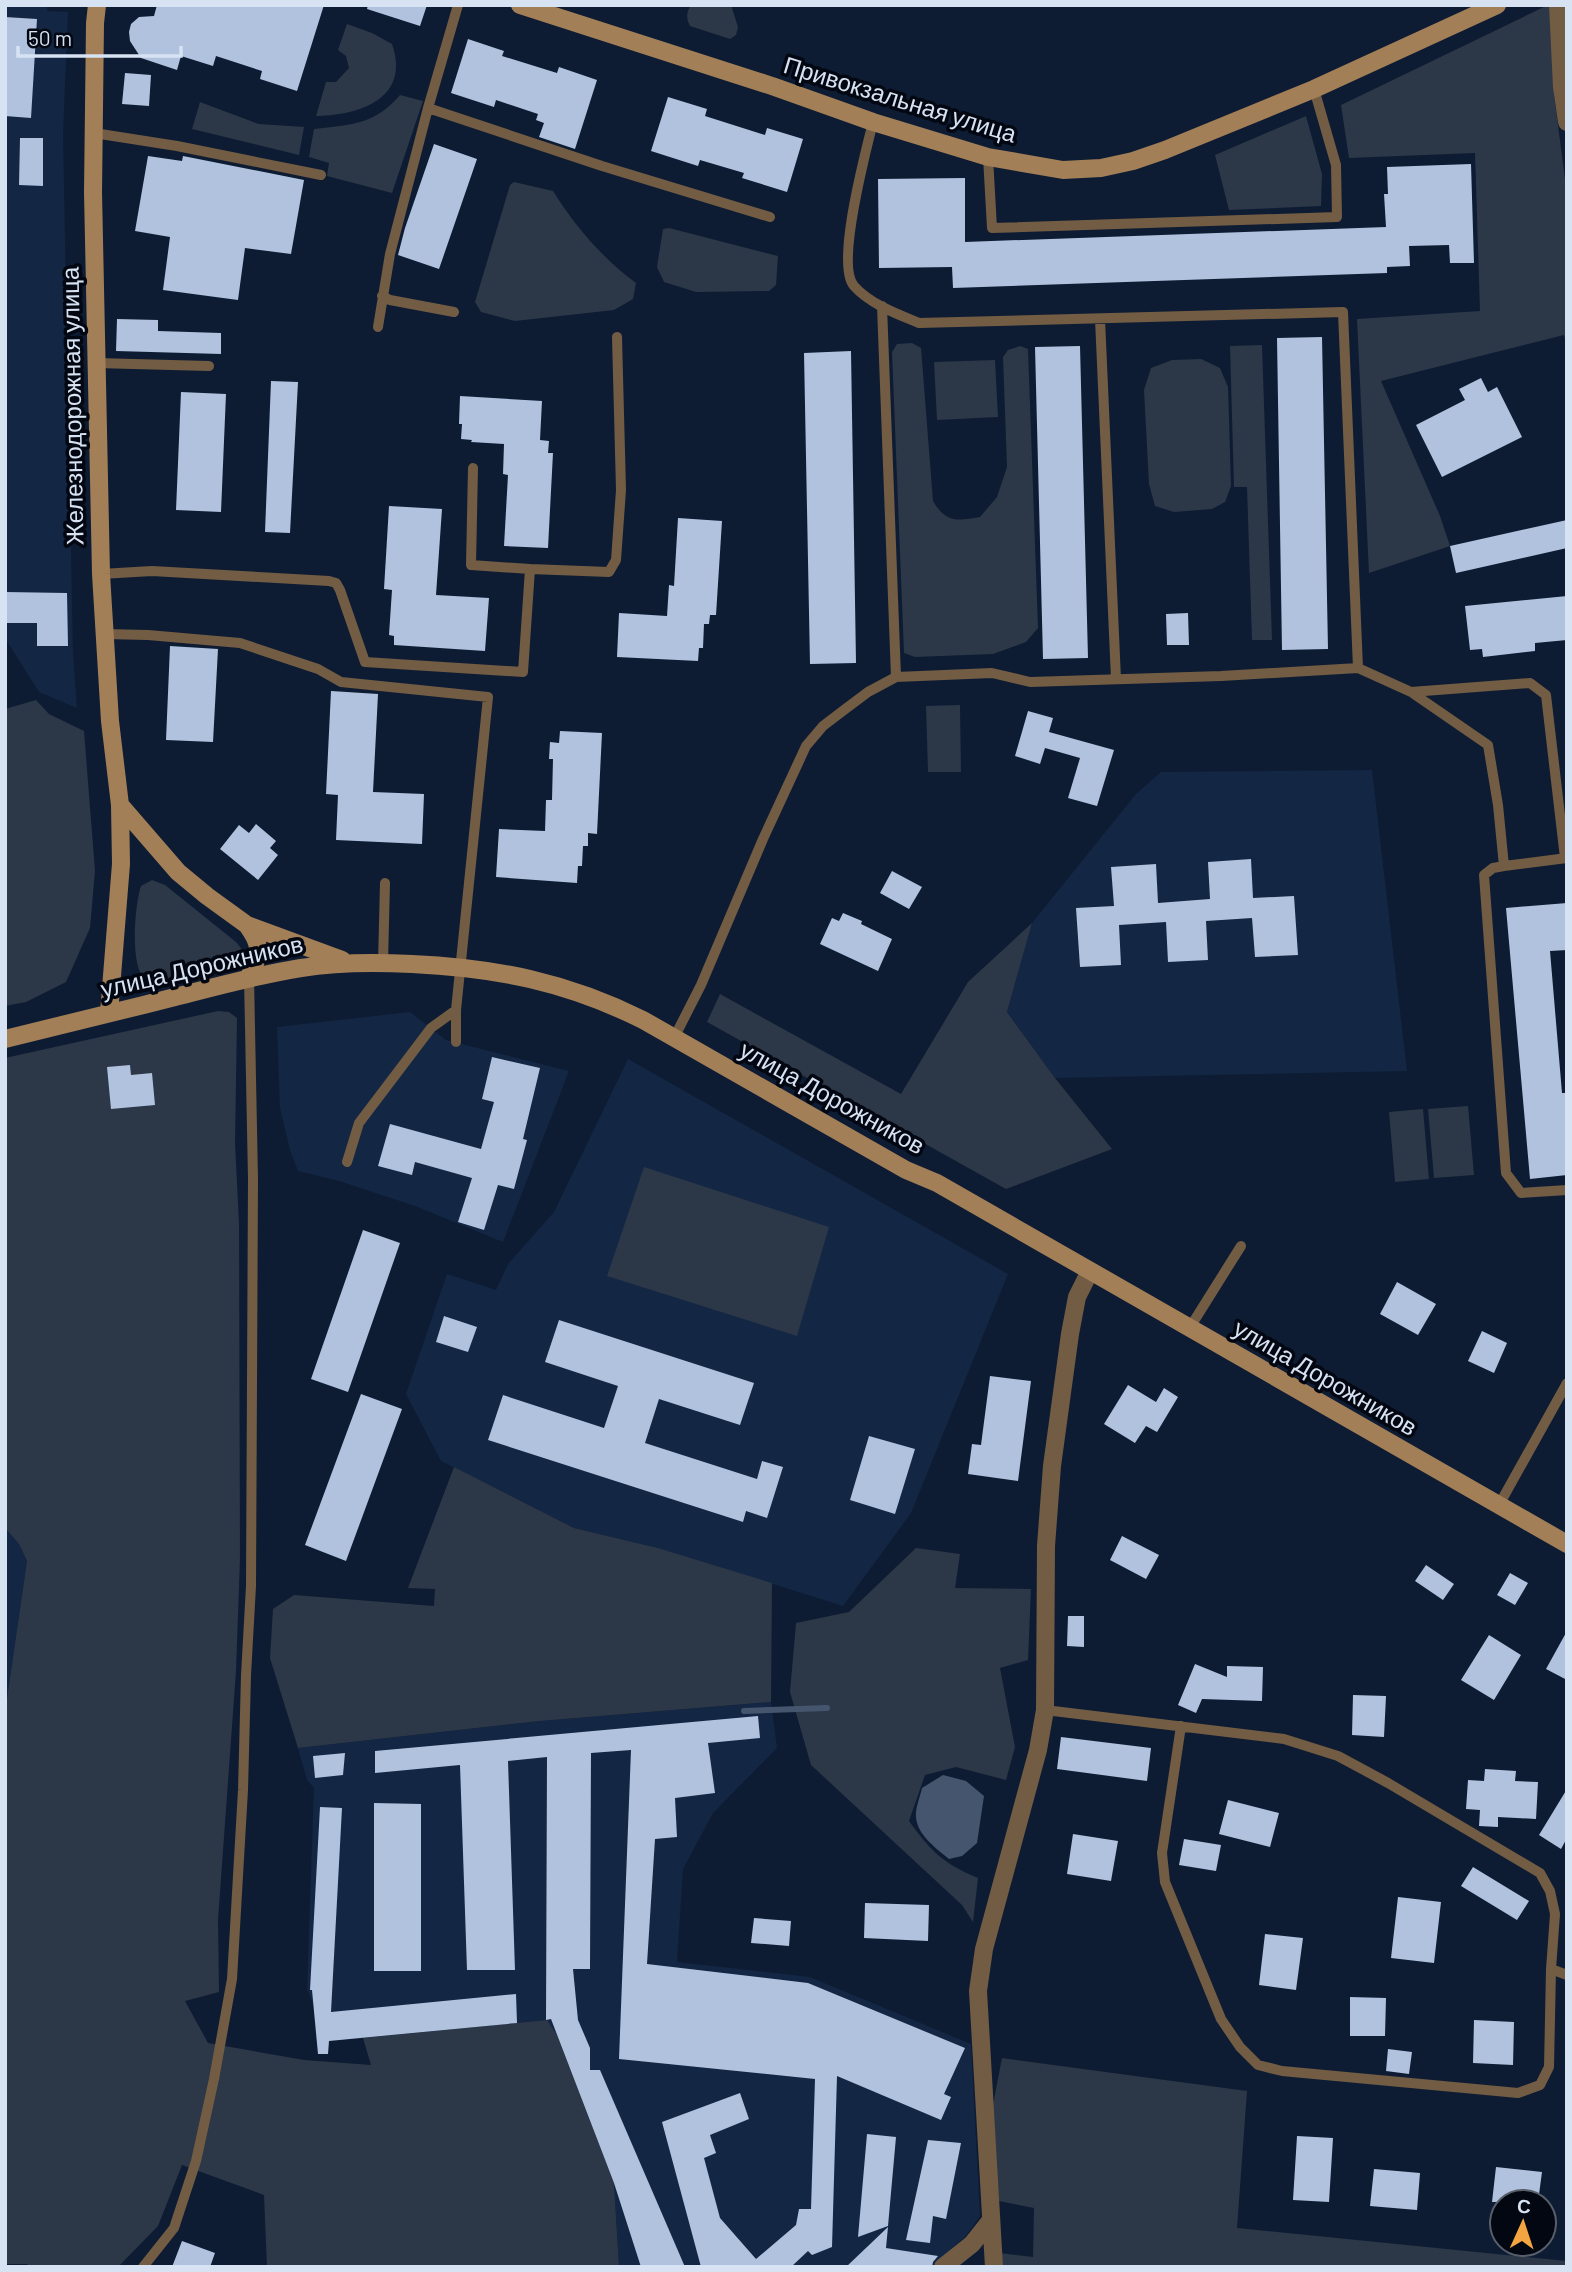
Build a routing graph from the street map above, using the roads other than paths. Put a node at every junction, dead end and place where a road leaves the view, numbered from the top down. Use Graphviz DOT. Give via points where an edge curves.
graph roads {
  1 [pos="97,5"];
  2 [pos="458,5"];
  3 [pos="520,5"];
  4 [pos="1497,5"];
  5 [pos="1558,5"];
  6 [pos="1314,89"];
  7 [pos="428,108"];
  8 [pos="873,122"];
  9 [pos="1567,122"];
  10 [pos="94,133"];
  11 [pos="988,157"];
  12 [pos="321,175"];
  13 [pos="770,217"];
  14 [pos="382,296"];
  15 [pos="882,306"];
  16 [pos="454,313"];
  17 [pos="1100,319"];
  18 [pos="378,327"];
  19 [pos="617,337"];
  20 [pos="96,363"];
  21 [pos="209,366"];
  22 [pos="473,468"];
  23 [pos="530,569"];
  24 [pos="101,574"];
  25 [pos="104,634"];
  26 [pos="1358,668"];
  27 [pos="896,677"];
  28 [pos="1116,679"];
  29 [pos="1411,692"];
  30 [pos="120,805"];
  31 [pos="1566,858"];
  32 [pos="1504,866"];
  33 [pos="385,883"];
  34 [pos="247,925"];
  35 [pos="349,963"];
  36 [pos="383,963"];
  37 [pos="462,966"];
  38 [pos="249,977"];
  39 [pos="456,1010"];
  40 [pos="109,1013"];
  41 [pos="5,1038"];
  42 [pos="674,1038"];
  43 [pos="456,1042"];
  44 [pos="347,1162"];
  45 [pos="1567,1190"];
  46 [pos="1241,1246"];
  47 [pos="1090,1271"];
  48 [pos="1189,1329"];
  49 [pos="1567,1383"];
  50 [pos="1499,1505"];
  51 [pos="1567,1544"];
  52 [pos="1045,1710"];
  53 [pos="1181,1726"];
  54 [pos="1551,1969"];
  55 [pos="1567,1975"];
  56 [pos="991,2220"];
  57 [pos="143,2267"];
  58 [pos="943,2267"];
  59 [pos="994,2267"];
  1 -- 10 [label="street, Железнодорожная улица"];
  2 -- 7 [label="lane"];
  3 -- 8 [label="street, Привокзальная улица"];
  4 -- 6 [label="street, Привокзальная улица"];
  5 -- 9 [label="street"];
  6 -- 11 [label="street, Привокзальная улица" via="1165,150 1101,168 1063,170"];
  6 -- 11 [label="lane" via="1336,165 1337,217 992,228"];
  7 -- 13 [label="lane"];
  7 -- 14 [label="lane"];
  8 -- 11 [label="street, Привокзальная улица"];
  8 -- 15 [label="lane" via="849,236 847,274 853,285"];
  10 -- 12 [label="lane"];
  10 -- 20 [label="street, Железнодорожная улица"];
  14 -- 16 [label="lane"];
  14 -- 18 [label="lane"];
  15 -- 17 [label="lane" via="919,323"];
  15 -- 27 [label="lane"];
  17 -- 26 [label="lane" via="1343,312"];
  17 -- 28 [label="lane"];
  19 -- 23 [label="lane" via="621,490 616,561 609,572"];
  20 -- 21 [label="lane"];
  20 -- 24 [label="street, Железнодорожная улица"];
  22 -- 23 [label="lane" via="471,565"];
  23 -- 24 [label="lane" via="523,672 365,662 340,590 329,581 152,571"];
  24 -- 25 [label="street, Железнодорожная улица"];
  25 -- 30 [label="street, Железнодорожная улица"];
  25 -- 37 [label="lane" via="240,643 318,669 341,682 488,697"];
  26 -- 28 [label="lane"];
  26 -- 29 [label="lane"];
  27 -- 28 [label="lane" via="992,673 1030,682"];
  27 -- 42 [label="lane" via="823,726 806,746"];
  29 -- 31 [label="lane" via="1530,683 1546,695"];
  29 -- 32 [label="lane" via="1488,745"];
  30 -- 34 [label="street" via="178,872"];
  30 -- 40 [label="street, Железнодорожная улица" via="121,864"];
  31 -- 32 [label="lane"];
  32 -- 45 [label="lane" via="1484,875 1506,1173 1521,1193"];
  33 -- 36 [label="lane"];
  34 -- 35 [label="street"];
  34 -- 38 [label="street" via="259,951"];
  35 -- 36 [label="street, улица Дорожников"];
  35 -- 38 [label="street, улица Дорожников"];
  36 -- 37 [label="street, улица Дорожников"];
  37 -- 39 [label="lane"];
  37 -- 42 [label="street, улица Дорожников" via="566,987 611,1004"];
  38 -- 40 [label="street, улица Дорожников"];
  38 -- 57 [label="lane" via="251,1586 232,1979 196,2161 174,2228"];
  39 -- 43 [label="lane"];
  39 -- 44 [label="lane" via="431,1028 359,1123"];
  40 -- 41 [label="street, улица Дорожников"];
  42 -- 47 [label="street, улица Дорожников"];
  46 -- 48 [label="lane"];
  47 -- 48 [label="street, улица Дорожников"];
  47 -- 52 [label="street" via="1077,1297 1052,1466 1046,1546"];
  48 -- 50 [label="street, улица Дорожников"];
  49 -- 50 [label="lane"];
  50 -- 51 [label="street, улица Дорожников"];
  52 -- 53 [label="lane"];
  52 -- 56 [label="street" via="984,1949 978,1992"];
  53 -- 54 [label="lane" via="1284,1739 1338,1756 1540,1873 1555,1914"];
  53 -- 54 [label="lane" via="1162,1853 1165,1882 1221,2019 1258,2065 1518,2093 1540,2085 1549,2067"];
  54 -- 55 [label="lane"];
  56 -- 58 [label="street" via="972,2244"];
  56 -- 59 [label="street"];
}
